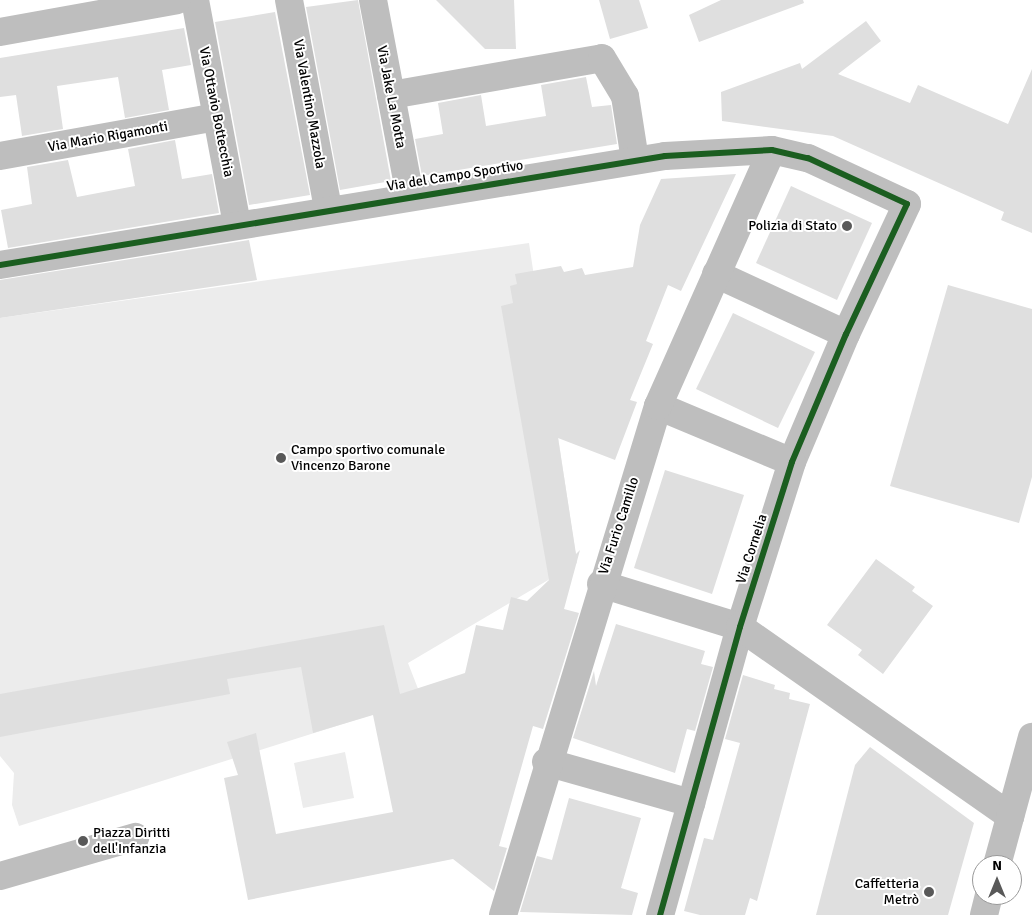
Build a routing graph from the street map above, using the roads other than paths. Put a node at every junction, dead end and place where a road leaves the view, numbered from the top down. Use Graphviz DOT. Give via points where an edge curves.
graph roads {
  1 [pos="177,0"];
  2 [pos="195,0"];
  3 [pos="290,0"];
  4 [pos="373,0"];
  5 [pos="0,32"];
  6 [pos="391,95"];
  7 [pos="217,117"];
  8 [pos="772,150"];
  9 [pos="0,156"];
  10 [pos="635,160"];
  11 [pos="410,195"];
  12 [pos="907,204"];
  13 [pos="328,209"];
  14 [pos="237,224"];
  15 [pos="0,265"];
  16 [pos="716,274"];
  17 [pos="846,334"];
  18 [pos="658,406"];
  19 [pos="792,462"];
  20 [pos="601,584"];
  21 [pos="740,627"];
  22 [pos="1032,737"];
  23 [pos="546,762"];
  24 [pos="691,804"];
  25 [pos="1010,816"];
  26 [pos="135,837"];
  27 [pos="1000,855"];
  28 [pos="0,876"];
  29 [pos="503,915"];
  30 [pos="660,915"];
  1 -- 5 [label="street"];
  2 -- 7 [label="street, Via Ottavio Bottecchia"];
  3 -- 13 [label="street, Via Valentino Mazzola"];
  4 -- 6 [label="street, Via Jake La Motta"];
  6 -- 10 [label="street" via="602,58 625,96"];
  6 -- 11 [label="street, Via Jake La Motta"];
  7 -- 9 [label="street, Via Mario Rigamonti"];
  7 -- 14 [label="street, Via Ottavio Bottecchia"];
  8 -- 10 [label="street, Via del Campo Sportivo"];
  8 -- 12 [label="street, Via del Campo Sportivo" via="808,158"];
  8 -- 16 [label="street, Via Furio Camillo"];
  10 -- 11 [label="street, Via del Campo Sportivo"];
  11 -- 13 [label="street, Via del Campo Sportivo"];
  12 -- 17 [label="street, Via Cornelia"];
  13 -- 14 [label="street, Via del Campo Sportivo"];
  14 -- 15 [label="street, Via del Campo Sportivo"];
  16 -- 17 [label="street"];
  16 -- 18 [label="street, Via Furio Camillo"];
  17 -- 19 [label="street, Via Cornelia"];
  18 -- 19 [label="street"];
  18 -- 20 [label="street, Via Furio Camillo"];
  19 -- 21 [label="street, Via Cornelia"];
  20 -- 21 [label="street"];
  20 -- 23 [label="street, Via Furio Camillo"];
  21 -- 24 [label="street, Via Cornelia"];
  21 -- 25 [label="street"];
  22 -- 25 [label="street"];
  23 -- 24 [label="street"];
  23 -- 29 [label="street, Via Furio Camillo"];
  24 -- 30 [label="street, Via Cornelia"];
  25 -- 27 [label="street"];
  26 -- 28 [label="street"];
}
